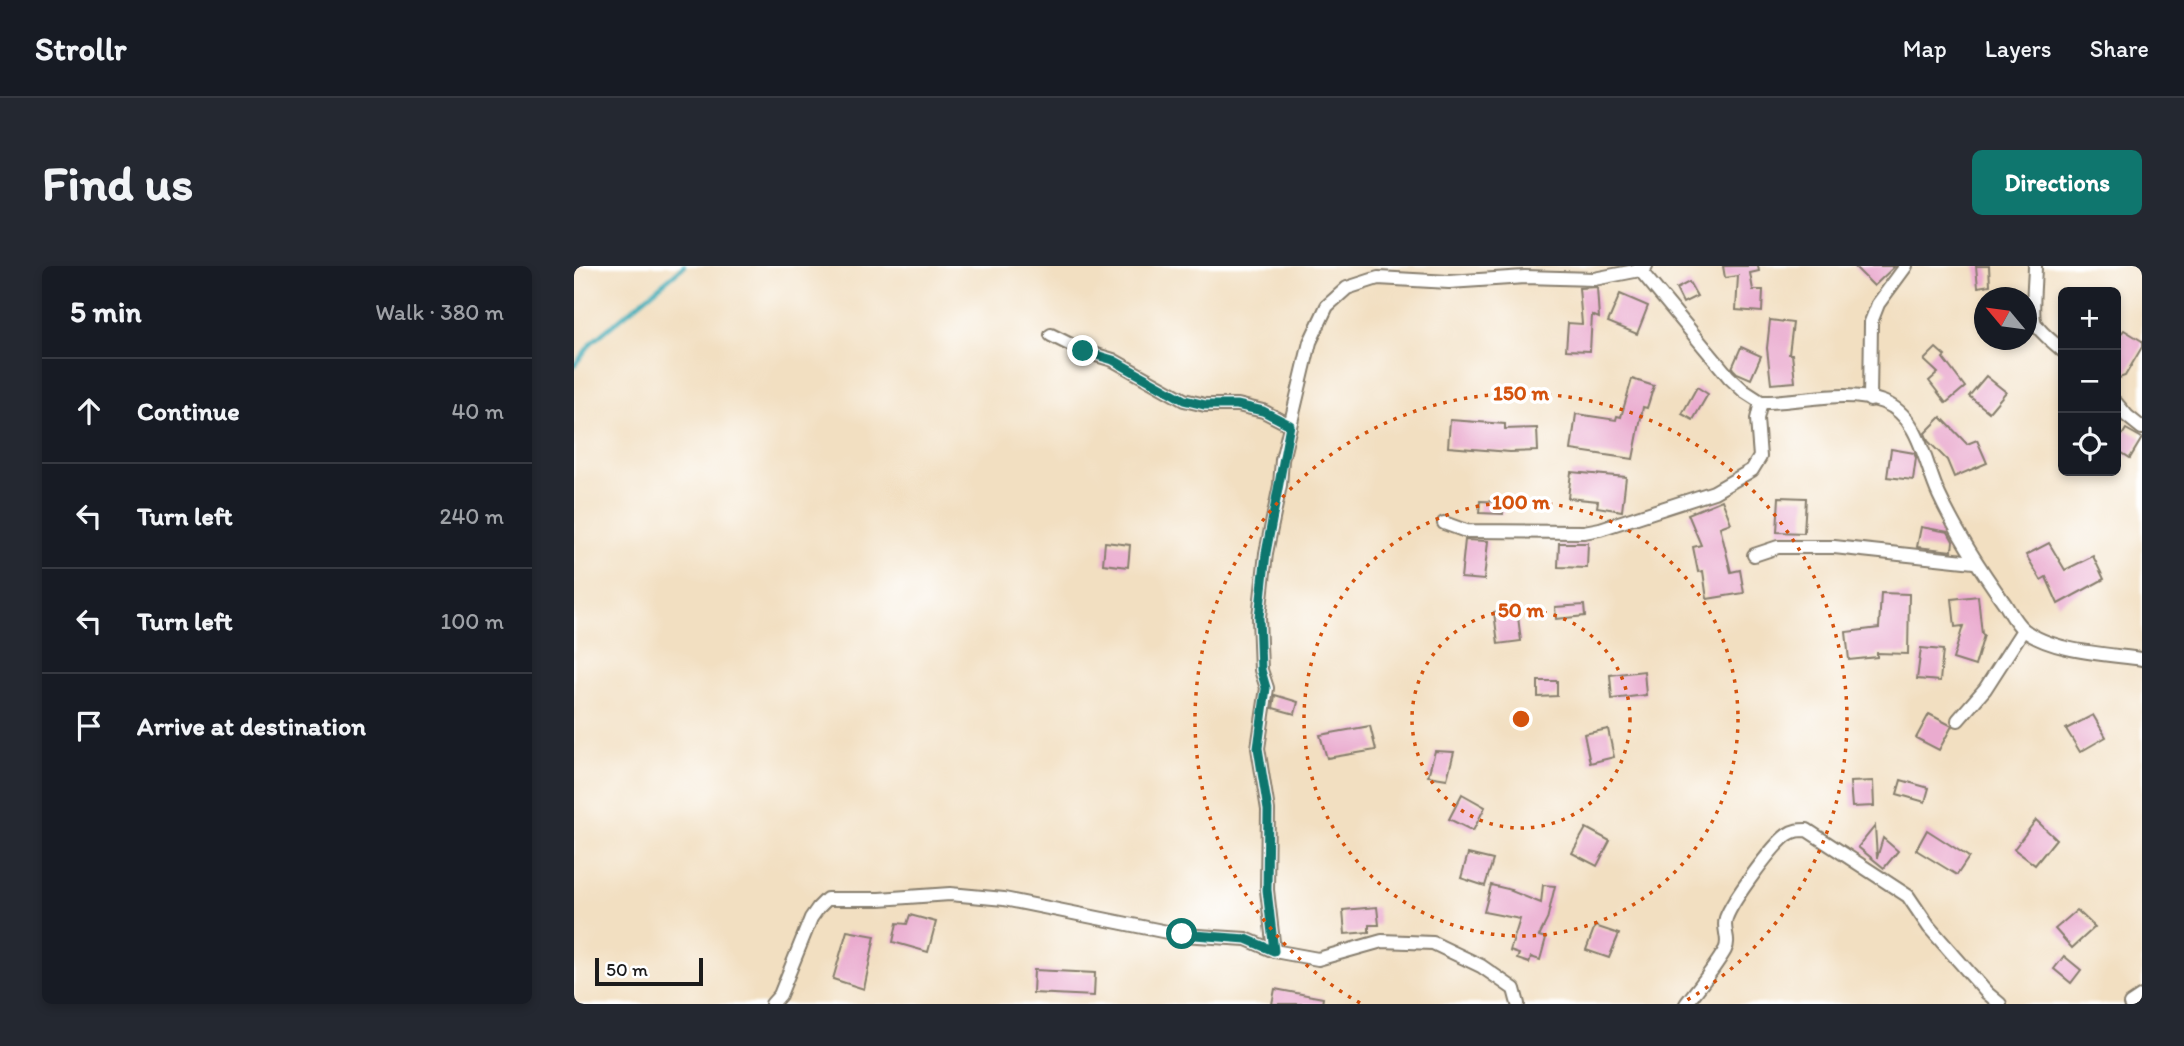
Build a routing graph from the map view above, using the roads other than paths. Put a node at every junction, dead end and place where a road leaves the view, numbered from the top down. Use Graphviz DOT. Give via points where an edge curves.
graph roads {
  1 [pos="1906,266"];
  2 [pos="2035,266"];
  3 [pos="1642,267"];
  4 [pos="1051,335"];
  5 [pos="2062,350"];
  6 [pos="1870,400"];
  7 [pos="1761,402"];
  8 [pos="2121,409"];
  9 [pos="1290,425"];
  10 [pos="2142,428"];
  11 [pos="1444,523"];
  12 [pos="1754,555"];
  13 [pos="1974,562"];
  14 [pos="2023,629"];
  15 [pos="2142,659"];
  16 [pos="1958,720"];
  17 [pos="1274,951"];
  18 [pos="2142,996"];
  19 [pos="772,1004"];
  20 [pos="1518,1004"];
  21 [pos="1686,1004"];
  22 [pos="2000,1004"];
  23 [pos="2130,1004"];
  1 -- 6 [label="street" via="1878,304 1871,322"];
  2 -- 5 [label="street" via="2034,321"];
  3 -- 7 [label="street" via="1729,377"];
  3 -- 9 [label="street" via="1594,279 1450,282 1378,278 1348,288 1327,306 1310,342"];
  4 -- 9 [label="street" via="1113,360 1184,400 1263,411"];
  6 -- 7 [label="street" via="1841,396"];
  6 -- 13 [label="street" via="1897,410 1913,428 1938,494"];
  7 -- 11 [label="street" via="1757,419 1760,457 1752,470 1714,492 1584,532 1466,531"];
  8 -- 10 [label="street"];
  9 -- 17 [label="street" via="1259,617 1266,688 1258,748 1268,810 1267,890"];
  12 -- 13 [label="street" via="1778,547 1834,547"];
  13 -- 14 [label="street"];
  14 -- 15 [label="street" via="2059,645"];
  14 -- 16 [label="street" via="1985,689"];
  17 -- 19 [label="street" via="1246,939 1182,934 1004,898 950,894 827,900 811,918 780,995"];
  17 -- 20 [label="street" via="1318,959 1382,942 1433,943 1481,966 1514,989"];
  18 -- 23 [label="street"];
  21 -- 22 [label="street" via="1724,951 1726,916 1771,849 1787,835 1807,830 1908,896 1928,927"];
}
